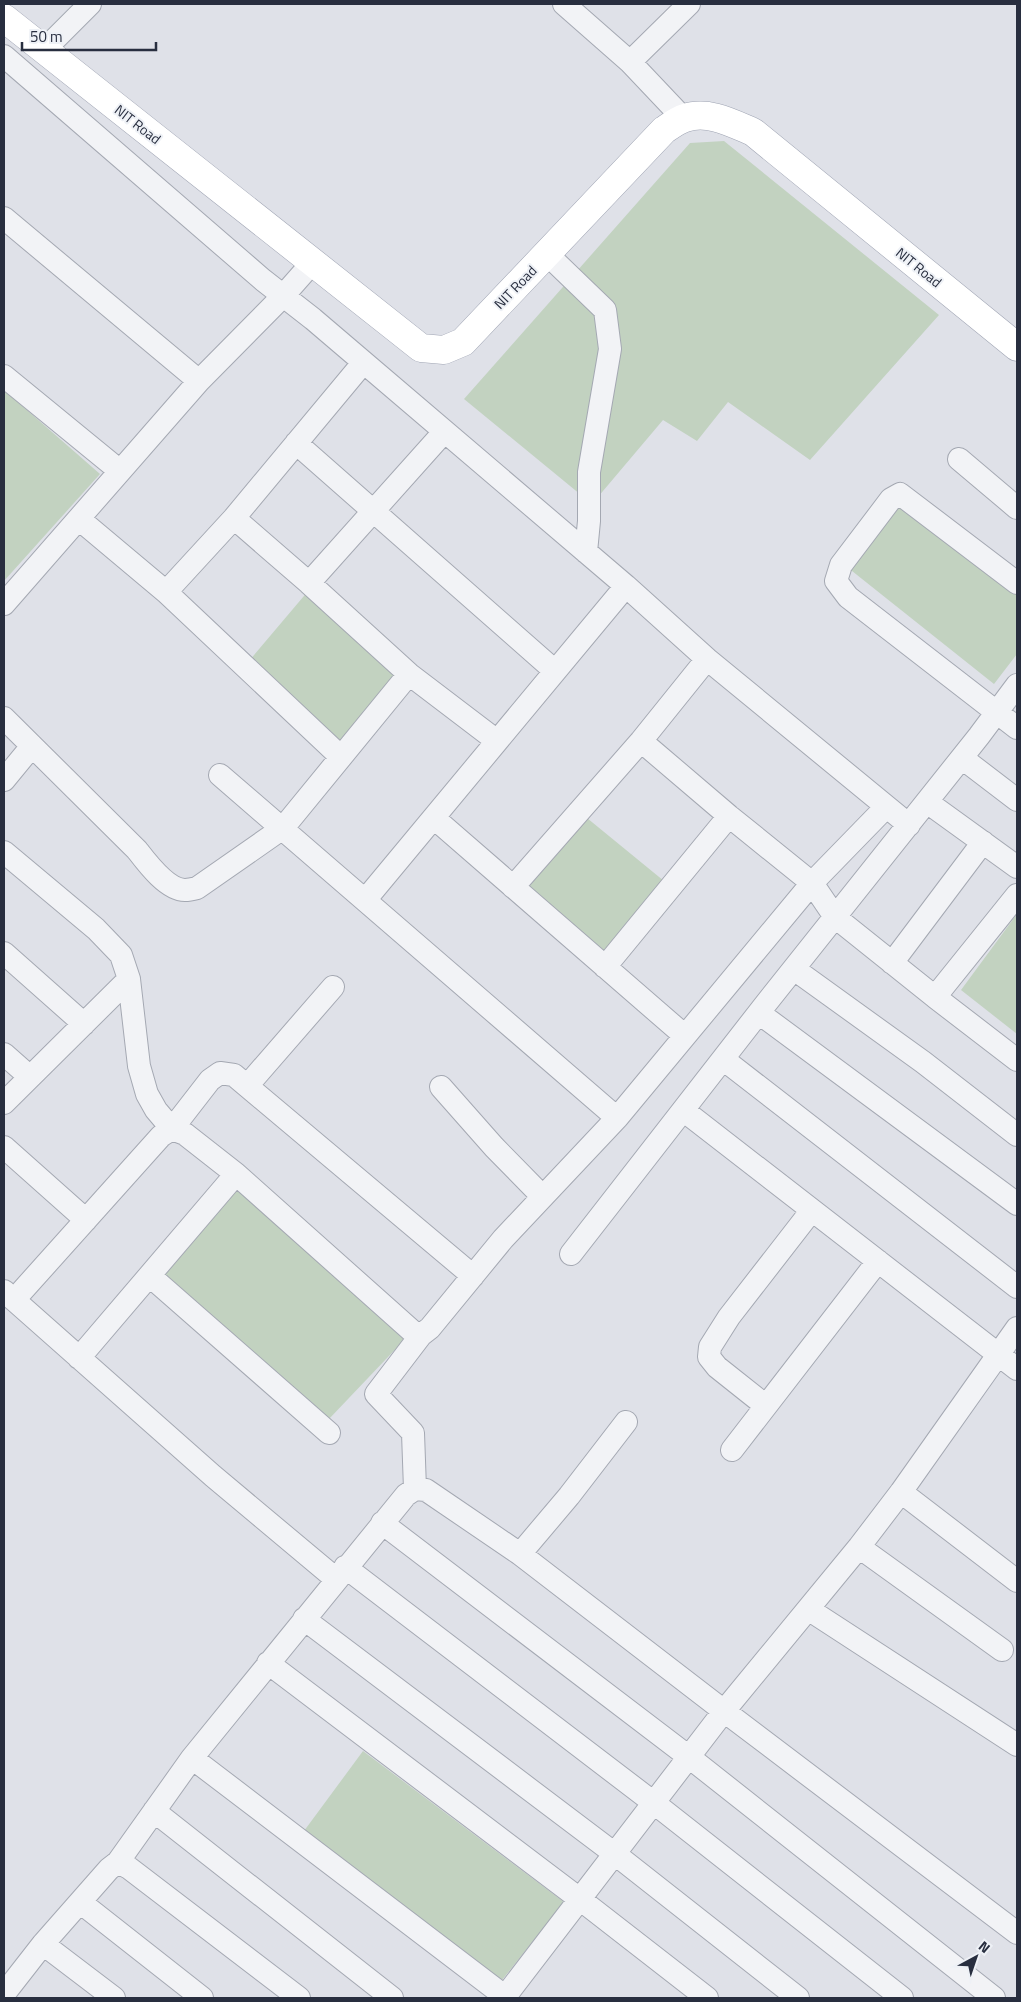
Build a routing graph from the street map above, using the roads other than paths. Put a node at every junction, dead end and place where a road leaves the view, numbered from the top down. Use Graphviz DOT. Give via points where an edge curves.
graph roads {
  1 [pos="90,4"];
  2 [pos="564,4"];
  3 [pos="689,4"];
  4 [pos="4,18"];
  5 [pos="44,50"];
  6 [pos="4,56"];
  7 [pos="630,62"];
  8 [pos="684,118"];
  9 [pos="4,218"];
  10 [pos="547,254"];
  11 [pos="313,262"];
  12 [pos="283,296"];
  13 [pos="1017,347"];
  14 [pos="363,363"];
  15 [pos="4,376"];
  16 [pos="199,381"];
  17 [pos="444,432"];
  18 [pos="296,443"];
  19 [pos="959,459"];
  20 [pos="120,471"];
  21 [pos="1017,508"];
  22 [pos="373,512"];
  23 [pos="234,518"];
  24 [pos="79,519"];
  25 [pos="586,552"];
  26 [pos="309,583"];
  27 [pos="1017,583"];
  28 [pos="626,586"];
  29 [pos="166,592"];
  30 [pos="4,604"];
  31 [pos="707,659"];
  32 [pos="555,671"];
  33 [pos="409,674"];
  34 [pos="1017,685"];
  35 [pos="997,713"];
  36 [pos="4,718"];
  37 [pos="1017,728"];
  38 [pos="641,741"];
  39 [pos="498,742"];
  40 [pos="32,746"];
  41 [pos="341,757"];
  42 [pos="962,758"];
  43 [pos="220,775"];
  44 [pos="4,780"];
  45 [pos="1017,800"];
  46 [pos="927,802"];
  47 [pos="886,807"];
  48 [pos="729,816"];
  49 [pos="434,818"];
  50 [pos="909,825"];
  51 [pos="283,828"];
  52 [pos="983,842"];
  53 [pos="4,852"];
  54 [pos="1017,867"];
  55 [pos="812,883"];
  56 [pos="513,887"];
  57 [pos="1017,895"];
  58 [pos="366,899"];
  59 [pos="835,917"];
  60 [pos="4,953"];
  61 [pos="892,963"];
  62 [pos="605,967"];
  63 [pos="794,969"];
  64 [pos="129,979"];
  65 [pos="332,988"];
  66 [pos="935,997"];
  67 [pos="759,1013"];
  68 [pos="84,1024"];
  69 [pos="685,1036"];
  70 [pos="4,1054"];
  71 [pos="723,1059"];
  72 [pos="1017,1060"];
  73 [pos="30,1077"];
  74 [pos="247,1086"];
  75 [pos="442,1087"];
  76 [pos="4,1104"];
  77 [pos="683,1110"];
  78 [pos="617,1118"];
  79 [pos="172,1129"];
  80 [pos="1017,1135"];
  81 [pos="4,1147"];
  82 [pos="236,1174"];
  83 [pos="538,1202"];
  84 [pos="1017,1204"];
  85 [pos="812,1210"];
  86 [pos="86,1220"];
  87 [pos="571,1254"];
  88 [pos="878,1261"];
  89 [pos="150,1276"];
  90 [pos="473,1276"];
  91 [pos="1017,1287"];
  92 [pos="9,1296"];
  93 [pos="1017,1328"];
  94 [pos="421,1335"];
  95 [pos="999,1355"];
  96 [pos="79,1358"];
  97 [pos="1017,1369"];
  98 [pos="766,1406"];
  99 [pos="626,1422"];
  100 [pos="329,1434"];
  101 [pos="732,1450"];
  102 [pos="415,1489"];
  103 [pos="901,1492"];
  104 [pos="382,1523"];
  105 [pos="520,1554"];
  106 [pos="854,1554"];
  107 [pos="341,1573"];
  108 [pos="1017,1581"];
  109 [pos="813,1604"];
  110 [pos="304,1619"];
  111 [pos="1002,1650"];
  112 [pos="268,1663"];
  113 [pos="724,1711"];
  114 [pos="1017,1745"];
  115 [pos="689,1757"];
  116 [pos="192,1758"];
  117 [pos="654,1803"];
  118 [pos="154,1811"];
  119 [pos="615,1854"];
  120 [pos="118,1862"];
  121 [pos="581,1900"];
  122 [pos="80,1902"];
  123 [pos="1017,1933"];
  124 [pos="43,1944"];
  125 [pos="4,1994"];
  126 [pos="114,1998"];
  127 [pos="202,1998"];
  128 [pos="299,1998"];
  129 [pos="392,1998"];
  130 [pos="505,1998"];
  131 [pos="706,1998"];
  132 [pos="798,1998"];
  133 [pos="902,1998"];
  134 [pos="994,1998"];
  1 -- 5 [label="street"];
  2 -- 7 [label="street"];
  3 -- 7 [label="street"];
  4 -- 5 [label="main road, NIT Road"];
  5 -- 11 [label="main road, NIT Road"];
  6 -- 12 [label="street"];
  7 -- 8 [label="street"];
  8 -- 10 [label="main road, NIT Road" via="664,130"];
  8 -- 13 [label="main road, NIT Road" via="700,115 727,120 753,132"];
  9 -- 16 [label="street"];
  10 -- 11 [label="main road, NIT Road" via="462,342 444,350 421,348"];
  10 -- 25 [label="street" via="605,310 610,349 589,472"];
  11 -- 12 [label="street"];
  12 -- 14 [label="street"];
  12 -- 16 [label="street"];
  14 -- 17 [label="street"];
  14 -- 18 [label="street"];
  15 -- 20 [label="street"];
  16 -- 20 [label="street"];
  17 -- 22 [label="street"];
  17 -- 25 [label="street"];
  18 -- 22 [label="street"];
  18 -- 23 [label="street"];
  19 -- 21 [label="street"];
  20 -- 24 [label="street"];
  22 -- 26 [label="street"];
  22 -- 32 [label="street"];
  23 -- 26 [label="street"];
  23 -- 29 [label="street"];
  24 -- 29 [label="street"];
  24 -- 30 [label="street"];
  25 -- 28 [label="street"];
  26 -- 33 [label="street"];
  27 -- 35 [label="street" via="900,494 891,499 837,574 836,581 848,597"];
  28 -- 31 [label="street"];
  28 -- 32 [label="street"];
  29 -- 41 [label="street"];
  31 -- 38 [label="street"];
  31 -- 47 [label="street"];
  32 -- 39 [label="street"];
  33 -- 39 [label="street"];
  33 -- 41 [label="street"];
  34 -- 35 [label="street"];
  35 -- 37 [label="street"];
  35 -- 42 [label="street"];
  36 -- 40 [label="street"];
  38 -- 48 [label="street"];
  38 -- 56 [label="street"];
  39 -- 49 [label="street"];
  40 -- 44 [label="street"];
  40 -- 51 [label="street" via="156,872 171,885 184,890 197,888"];
  41 -- 51 [label="street"];
  42 -- 45 [label="street"];
  42 -- 46 [label="street"];
  43 -- 51 [label="street"];
  46 -- 50 [label="street"];
  46 -- 52 [label="street"];
  47 -- 50 [label="street"];
  47 -- 55 [label="street"];
  48 -- 55 [label="street"];
  48 -- 62 [label="street"];
  49 -- 56 [label="street"];
  49 -- 58 [label="street"];
  50 -- 59 [label="street"];
  51 -- 58 [label="street"];
  52 -- 54 [label="street"];
  52 -- 61 [label="street"];
  53 -- 64 [label="street" via="112,944 121,955"];
  55 -- 59 [label="street"];
  55 -- 69 [label="street"];
  56 -- 62 [label="street"];
  57 -- 66 [label="street"];
  58 -- 78 [label="street"];
  59 -- 61 [label="street"];
  59 -- 63 [label="street"];
  60 -- 68 [label="street"];
  61 -- 66 [label="street"];
  62 -- 69 [label="street"];
  63 -- 67 [label="street"];
  63 -- 80 [label="street"];
  64 -- 68 [label="street"];
  64 -- 79 [label="street" via="139,1066 156,1110"];
  65 -- 74 [label="street"];
  66 -- 72 [label="street"];
  67 -- 71 [label="street"];
  67 -- 84 [label="street"];
  68 -- 73 [label="street"];
  69 -- 78 [label="street"];
  70 -- 73 [label="street"];
  71 -- 77 [label="street"];
  71 -- 91 [label="street"];
  73 -- 76 [label="street"];
  74 -- 79 [label="street" via="234,1074 220,1073 210,1080"];
  74 -- 90 [label="street"];
  75 -- 83 [label="street"];
  77 -- 85 [label="street"];
  77 -- 87 [label="street"];
  78 -- 83 [label="street"];
  79 -- 82 [label="street" via="186,1134"];
  79 -- 86 [label="street" via="161,1136"];
  81 -- 86 [label="street"];
  82 -- 89 [label="street"];
  82 -- 94 [label="street" via="412,1331"];
  83 -- 90 [label="street"];
  85 -- 88 [label="street"];
  85 -- 98 [label="street" via="729,1317 710,1347 709,1356 717,1367"];
  86 -- 92 [label="street"];
  88 -- 95 [label="street"];
  88 -- 98 [label="street"];
  89 -- 96 [label="street"];
  89 -- 100 [label="street"];
  90 -- 94 [label="street"];
  92 -- 96 [label="street"];
  93 -- 95 [label="street"];
  94 -- 102 [label="street" via="376,1394 413,1433"];
  95 -- 97 [label="street"];
  95 -- 103 [label="street"];
  96 -- 107 [label="street" via="212,1476"];
  98 -- 101 [label="street"];
  99 -- 105 [label="street"];
  102 -- 104 [label="street"];
  102 -- 105 [label="street" via="426,1490"];
  103 -- 106 [label="street"];
  103 -- 108 [label="street"];
  104 -- 107 [label="street"];
  104 -- 115 [label="street"];
  105 -- 113 [label="street"];
  106 -- 109 [label="street"];
  106 -- 111 [label="street"];
  107 -- 110 [label="street"];
  107 -- 117 [label="street"];
  109 -- 113 [label="street"];
  109 -- 114 [label="street"];
  110 -- 112 [label="street"];
  110 -- 119 [label="street"];
  112 -- 116 [label="street"];
  112 -- 121 [label="street"];
  113 -- 115 [label="street"];
  113 -- 123 [label="street"];
  115 -- 117 [label="street"];
  115 -- 134 [label="street"];
  116 -- 118 [label="street"];
  116 -- 130 [label="street"];
  117 -- 119 [label="street"];
  117 -- 133 [label="street"];
  118 -- 120 [label="street"];
  118 -- 129 [label="street"];
  119 -- 121 [label="street"];
  119 -- 132 [label="street"];
  120 -- 122 [label="street"];
  120 -- 128 [label="street"];
  121 -- 130 [label="street"];
  121 -- 131 [label="street"];
  122 -- 124 [label="street"];
  122 -- 127 [label="street"];
  124 -- 125 [label="street"];
  124 -- 126 [label="street"];
}
